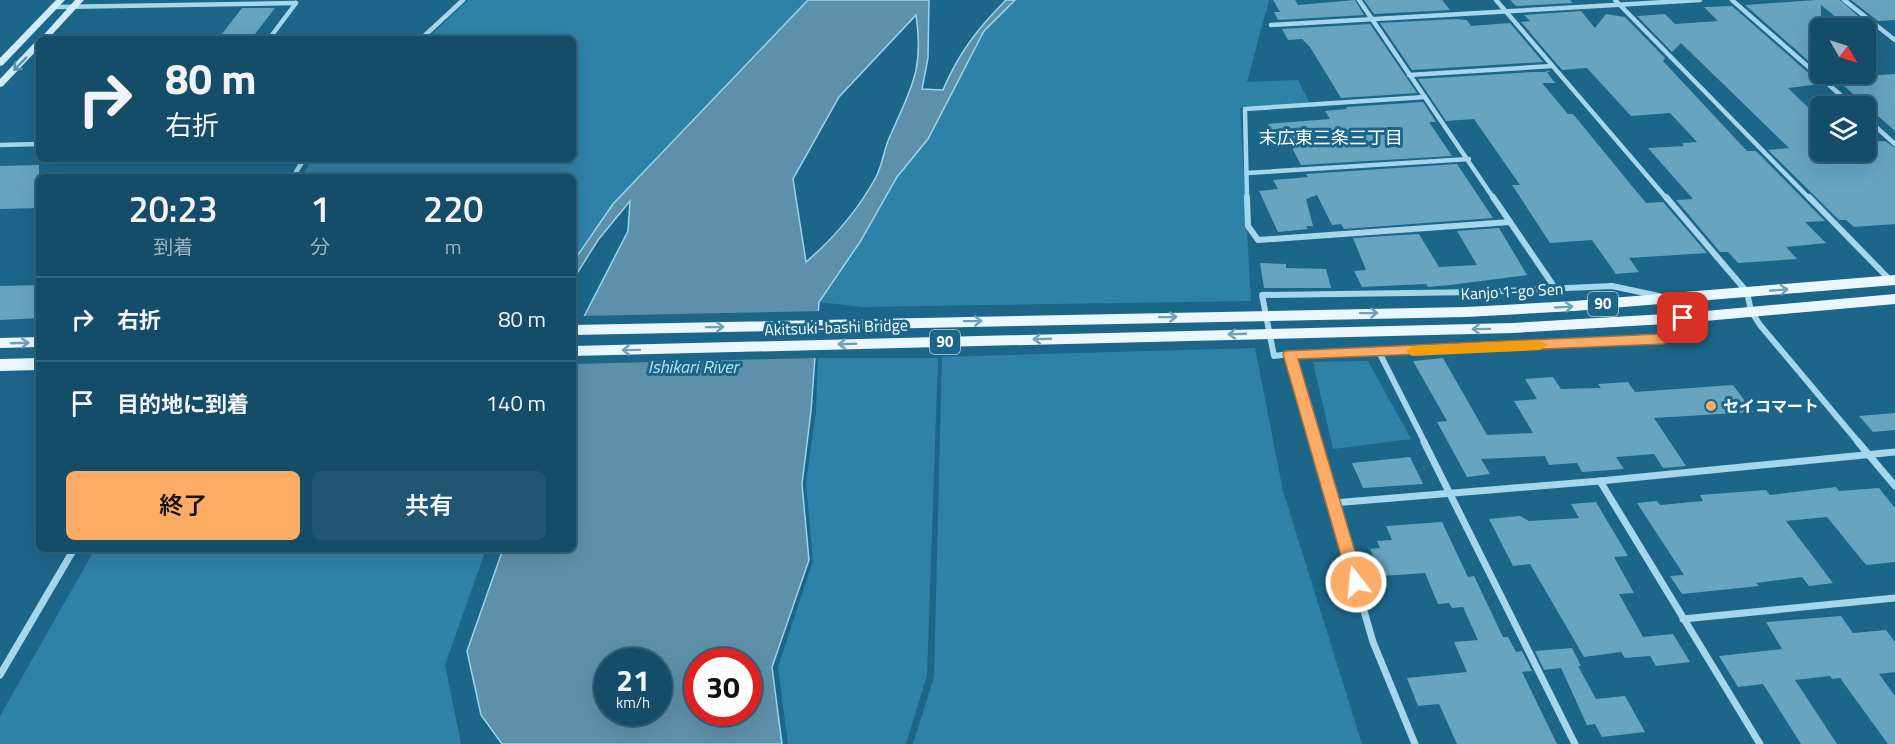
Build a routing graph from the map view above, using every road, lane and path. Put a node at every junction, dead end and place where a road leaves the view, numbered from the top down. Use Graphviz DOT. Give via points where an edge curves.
graph roads {
  1 [pos="463,0"];
  2 [pos="1359,0"];
  3 [pos="1496,0"];
  4 [pos="1615,0"];
  5 [pos="1700,0"];
  6 [pos="1732,0"];
  7 [pos="1844,0"];
  8 [pos="297,2"];
  9 [pos="58,3"];
  10 [pos="77,3"];
  11 [pos="1620,5"];
  12 [pos="1507,12"];
  13 [pos="1371,19"];
  14 [pos="1271,25"];
  15 [pos="46,36"];
  16 [pos="271,36"];
  17 [pos="424,36"];
  18 [pos="1895,40"];
  19 [pos="36,46"];
  20 [pos="0,63"];
  21 [pos="1552,66"];
  22 [pos="1409,75"];
  23 [pos="0,84"];
  24 [pos="1842,96"];
  25 [pos="1425,97"];
  26 [pos="1876,127"];
  27 [pos="36,144"];
  28 [pos="1895,144"];
  29 [pos="0,145"];
  30 [pos="1470,159"];
  31 [pos="1246,173"];
  32 [pos="1510,222"];
  33 [pos="1893,280"];
  34 [pos="1555,288"];
  35 [pos="1747,292"];
  36 [pos="1672,298"];
  37 [pos="1895,299"];
  38 [pos="1750,311"];
  39 [pos="1310,314"];
  40 [pos="1683,318"];
  41 [pos="576,330"];
  42 [pos="36,342"];
  43 [pos="0,344"];
  44 [pos="576,351"];
  45 [pos="1378,352"];
  46 [pos="1289,354"];
  47 [pos="36,364"];
  48 [pos="0,365"];
  49 [pos="1895,452"];
  50 [pos="1869,454"];
  51 [pos="1600,481"];
  52 [pos="1895,486"];
  53 [pos="1452,494"];
  54 [pos="1333,503"];
  55 [pos="72,552"];
  56 [pos="1895,598"];
  57 [pos="1683,619"];
  58 [pos="0,675"];
  59 [pos="1415,744"];
  60 [pos="1575,744"];
  61 [pos="1760,744"];
  1 -- 17 [label="street"];
  2 -- 13 [label="street"];
  3 -- 12 [label="street"];
  4 -- 11 [label="street"];
  5 -- 11 [label="street"];
  6 -- 24 [label="street"];
  7 -- 18 [label="street"];
  8 -- 10 [label="street"];
  8 -- 16 [label="street"];
  9 -- 10 [label="street"];
  9 -- 20 [label="street"];
  10 -- 15 [label="street"];
  11 -- 12 [label="street"];
  11 -- 33 [label="street"];
  12 -- 13 [label="street"];
  12 -- 21 [label="street"];
  13 -- 14 [label="street"];
  13 -- 22 [label="street"];
  19 -- 23 [label="street, one-way"];
  21 -- 22 [label="street"];
  21 -- 35 [label="street"];
  22 -- 25 [label="street"];
  25 -- 30 [label="street"];
  25 -- 31 [label="street" via="1245,110"];
  26 -- 28 [label="street"];
  27 -- 29 [label="street"];
  30 -- 31 [label="street"];
  30 -- 32 [label="street"];
  31 -- 32 [label="street" via="1248,226 1258,240"];
  32 -- 34 [label="street"];
  35 -- 33 [label="main road, Kanjo 1-go Sen / 90, one-way"];
  34 -- 36 [label="street" via="1612,286"];
  34 -- 46 [label="street" via="1262,295 1274,356"];
  35 -- 36 [label="main road, Kanjo 1-go Sen / 90"];
  35 -- 38 [label="street"];
  39 -- 36 [label="main road, Kanjo 1-go Sen / 90, one-way" via="1466,312"];
  37 -- 38 [label="main road, 90"];
  38 -- 40 [label="main road, 90"];
  38 -- 50 [label="street"];
  41 -- 39 [label="main road, Akitsuki-bashi Bridge / 90, one-way"];
  40 -- 44 [label="main road, Akitsuki-bashi Bridge / 90, one-way" via="1514,328"];
  40 -- 45 [label="street" via="1663,339"];
  43 -- 42 [label="main road, one-way"];
  45 -- 46 [label="street"];
  45 -- 53 [label="street"];
  46 -- 54 [label="street"];
  47 -- 48 [label="main road"];
  49 -- 50 [label="street"];
  50 -- 51 [label="street"];
  50 -- 52 [label="street"];
  51 -- 53 [label="street"];
  51 -- 57 [label="street"];
  53 -- 54 [label="street"];
  53 -- 60 [label="street"];
  54 -- 59 [label="street" via="1373,642"];
  55 -- 58 [label="street"];
  56 -- 57 [label="street"];
  57 -- 61 [label="street"];
}
